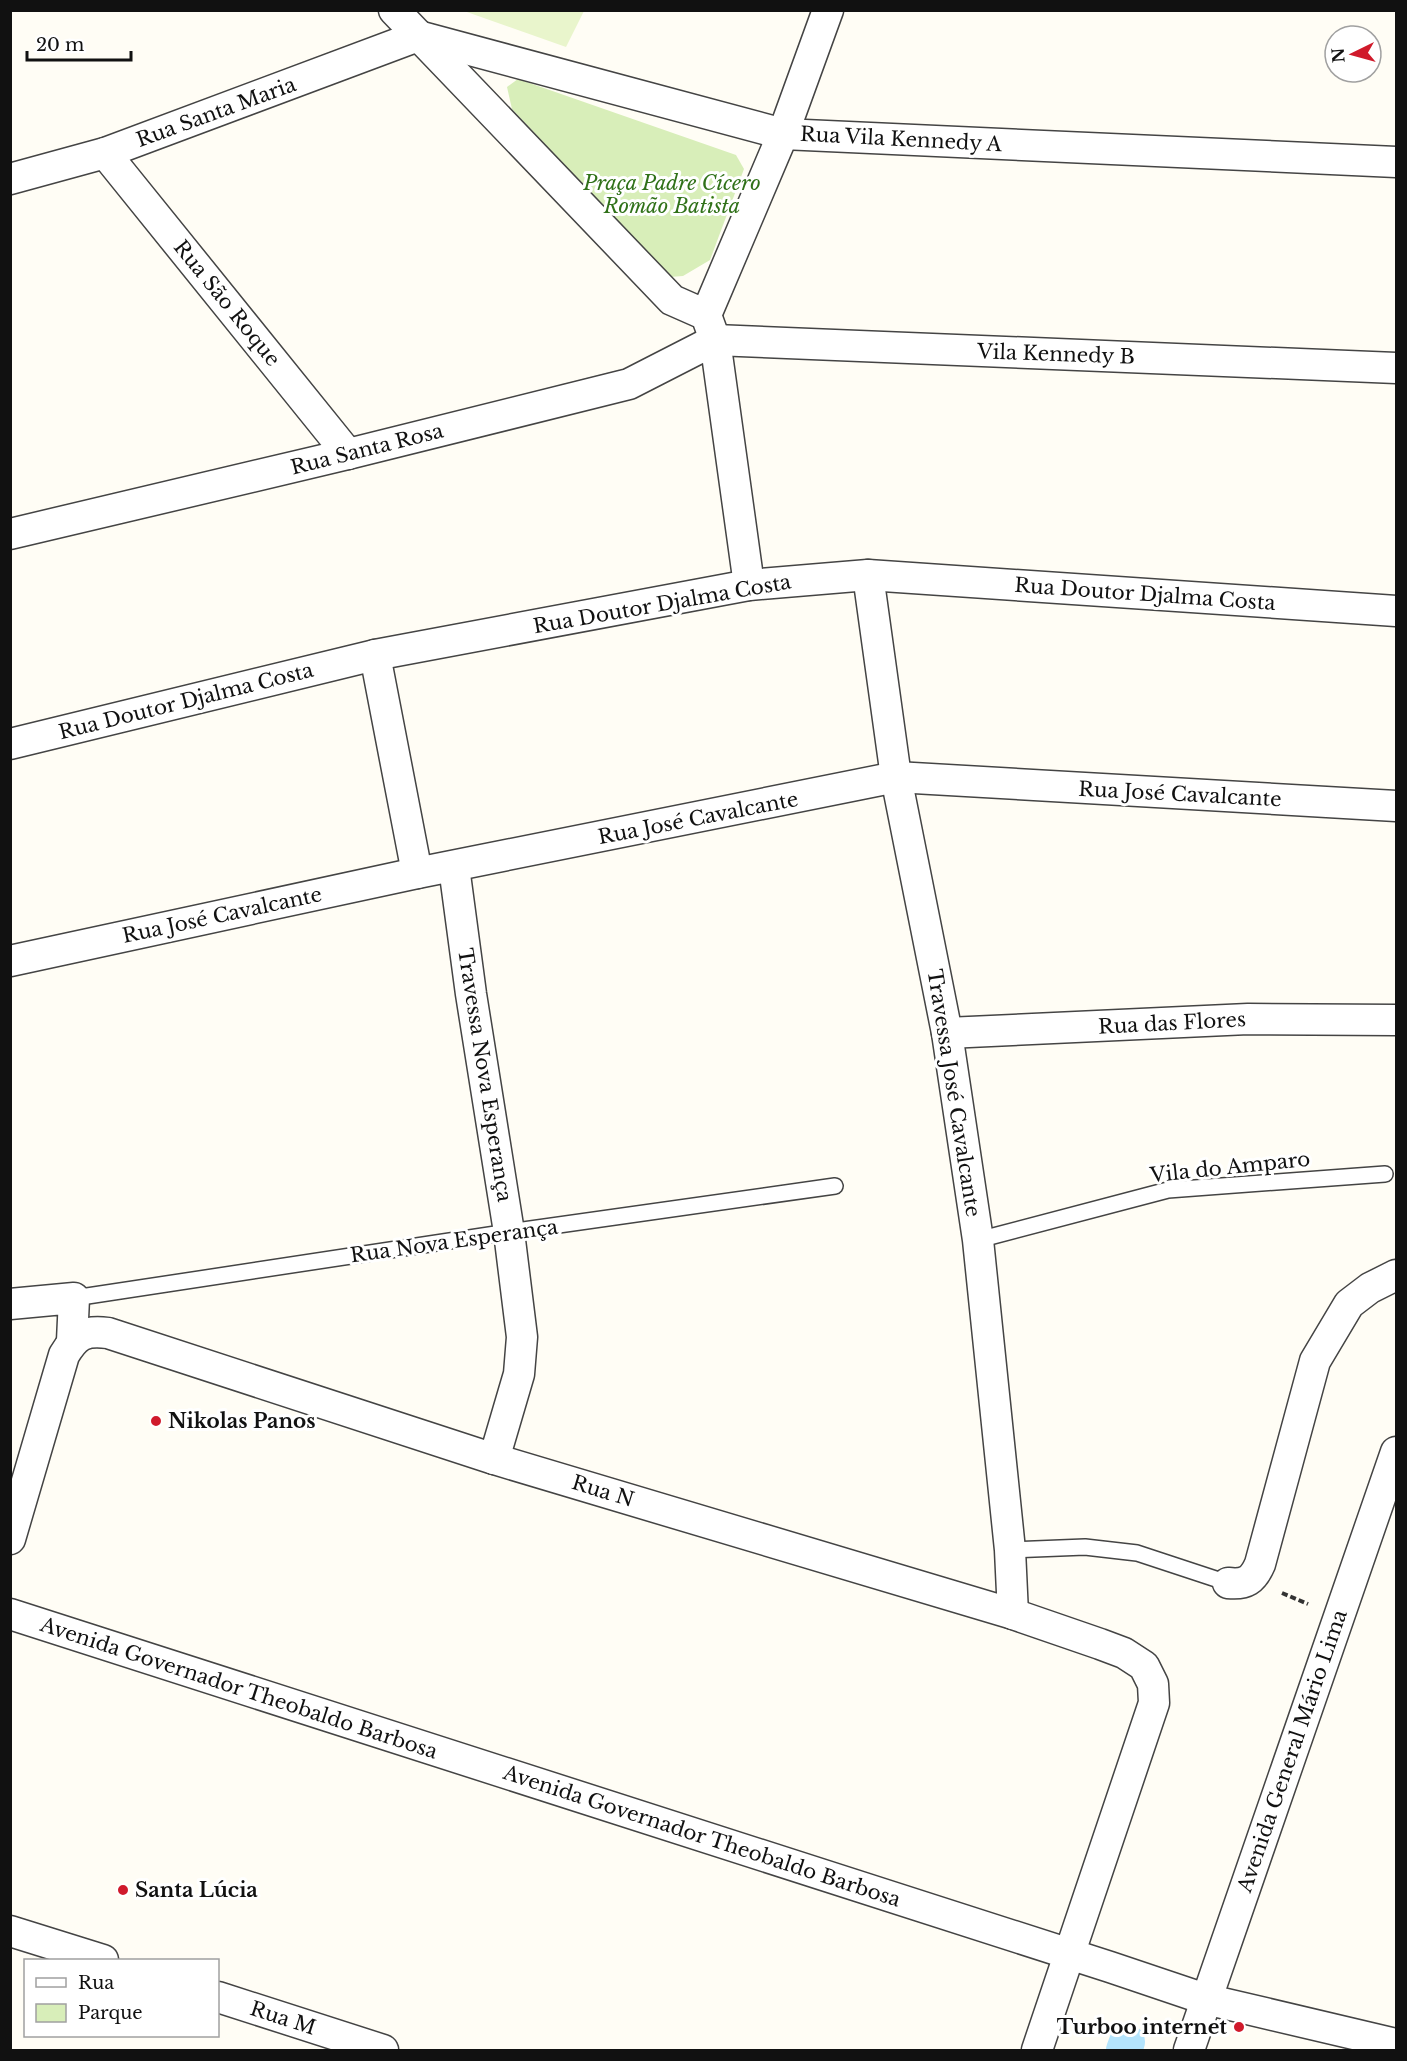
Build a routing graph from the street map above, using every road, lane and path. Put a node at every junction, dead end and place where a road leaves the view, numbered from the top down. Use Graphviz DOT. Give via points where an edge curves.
graph roads {
  1 [pos="394,10"];
  2 [pos="828,10"];
  3 [pos="418,36"];
  4 [pos="783,134"];
  5 [pos="105,153"];
  6 [pos="1396,162"];
  7 [pos="10,179"];
  8 [pos="711,327"];
  9 [pos="1396,368"];
  10 [pos="348,454"];
  11 [pos="13,529"];
  12 [pos="868,575"];
  13 [pos="749,585"];
  14 [pos="1396,611"];
  15 [pos="375,655"];
  16 [pos="10,744"];
  17 [pos="896,777"];
  18 [pos="1396,806"];
  19 [pos="454,867"];
  20 [pos="417,873"];
  21 [pos="10,961"];
  22 [pos="1396,1020"];
  23 [pos="947,1034"];
  24 [pos="1385,1174"];
  25 [pos="835,1186"];
  26 [pos="509,1232"];
  27 [pos="978,1240"];
  28 [pos="1396,1275"];
  29 [pos="74,1298"];
  30 [pos="10,1304"];
  31 [pos="72,1341"];
  32 [pos="1396,1452"];
  33 [pos="494,1459"];
  34 [pos="10,1539"];
  35 [pos="1010,1550"];
  36 [pos="1239,1582"];
  37 [pos="10,1614"];
  38 [pos="1013,1614"];
  39 [pos="1339,1617"];
  40 [pos="10,1931"];
  41 [pos="1071,1955"];
  42 [pos="99,1959"];
  43 [pos="219,1997"];
  44 [pos="1198,1997"];
  45 [pos="1396,2044"];
  46 [pos="383,2050"];
  47 [pos="1037,2050"];
  48 [pos="1189,2050"];
  1 -- 3 [label="street"];
  2 -- 4 [label="street"];
  3 -- 4 [label="street, Rua Vila Kennedy A"];
  3 -- 5 [label="street, Rua Santa Maria"];
  3 -- 8 [label="street" via="672,300"];
  4 -- 6 [label="street, Rua Vila Kennedy A"];
  4 -- 8 [label="street"];
  5 -- 7 [label="street, Rua Santa Maria"];
  5 -- 10 [label="street, Rua São Roque"];
  8 -- 9 [label="street, Vila Kennedy B"];
  8 -- 10 [label="street, Rua Santa Rosa" via="629,384"];
  8 -- 13 [label="street"];
  10 -- 11 [label="street, Rua Santa Rosa"];
  12 -- 13 [label="street, Rua Doutor Djalma Costa"];
  12 -- 14 [label="street, Rua Doutor Djalma Costa"];
  12 -- 17 [label="street, Travessa José Cavalcante"];
  13 -- 15 [label="street, Rua Doutor Djalma Costa"];
  15 -- 16 [label="street, Rua Doutor Djalma Costa"];
  15 -- 20 [label="street"];
  17 -- 18 [label="street, Rua José Cavalcante"];
  17 -- 19 [label="street, Rua José Cavalcante"];
  17 -- 23 [label="street, Travessa José Cavalcante"];
  19 -- 20 [label="street, Rua José Cavalcante"];
  19 -- 26 [label="street, Travessa Nova Esperança"];
  20 -- 21 [label="street, Rua José Cavalcante"];
  22 -- 23 [label="street, Rua das Flores" via="1248,1019"];
  23 -- 27 [label="street, Travessa José Cavalcante"];
  24 -- 27 [label="lane, Vila do Amparo" via="1168,1190"];
  25 -- 26 [label="lane, Rua Nova Esperança"];
  26 -- 29 [label="lane, Rua Nova Esperança"];
  26 -- 33 [label="street, Travessa Nova Esperança" via="522,1338 519,1374"];
  27 -- 35 [label="street, Travessa José Cavalcante"];
  28 -- 36 [label="street" via="1349,1304 1315,1361 1260,1564"];
  29 -- 30 [label="street, Rua Nova Esperança"];
  29 -- 31 [label="street"];
  31 -- 33 [label="street, Rua N" via="95,1331 108,1333"];
  31 -- 34 [label="street" via="64,1355"];
  32 -- 39 [label="street, Avenida General Mário Lima"];
  33 -- 38 [label="street, Rua N"];
  35 -- 36 [label="lane" via="1085,1548 1137,1553"];
  35 -- 38 [label="street, Travessa José Cavalcante"];
  36 -- 39 [label="path"];
  37 -- 41 [label="street, Avenida Governador Theobaldo Barbosa"];
  38 -- 41 [label="street, Rua N" via="1124,1653 1144,1666 1153,1684 1154,1703"];
  39 -- 44 [label="street, Avenida General Mário Lima"];
  40 -- 42 [label="street"];
  41 -- 44 [label="street, Avenida Governador Theobaldo Barbosa"];
  41 -- 47 [label="street"];
  43 -- 46 [label="street, Rua M"];
  44 -- 45 [label="street, Avenida Governador Theobaldo Barbosa"];
  44 -- 48 [label="street, Avenida General Mário Lima"];
}
